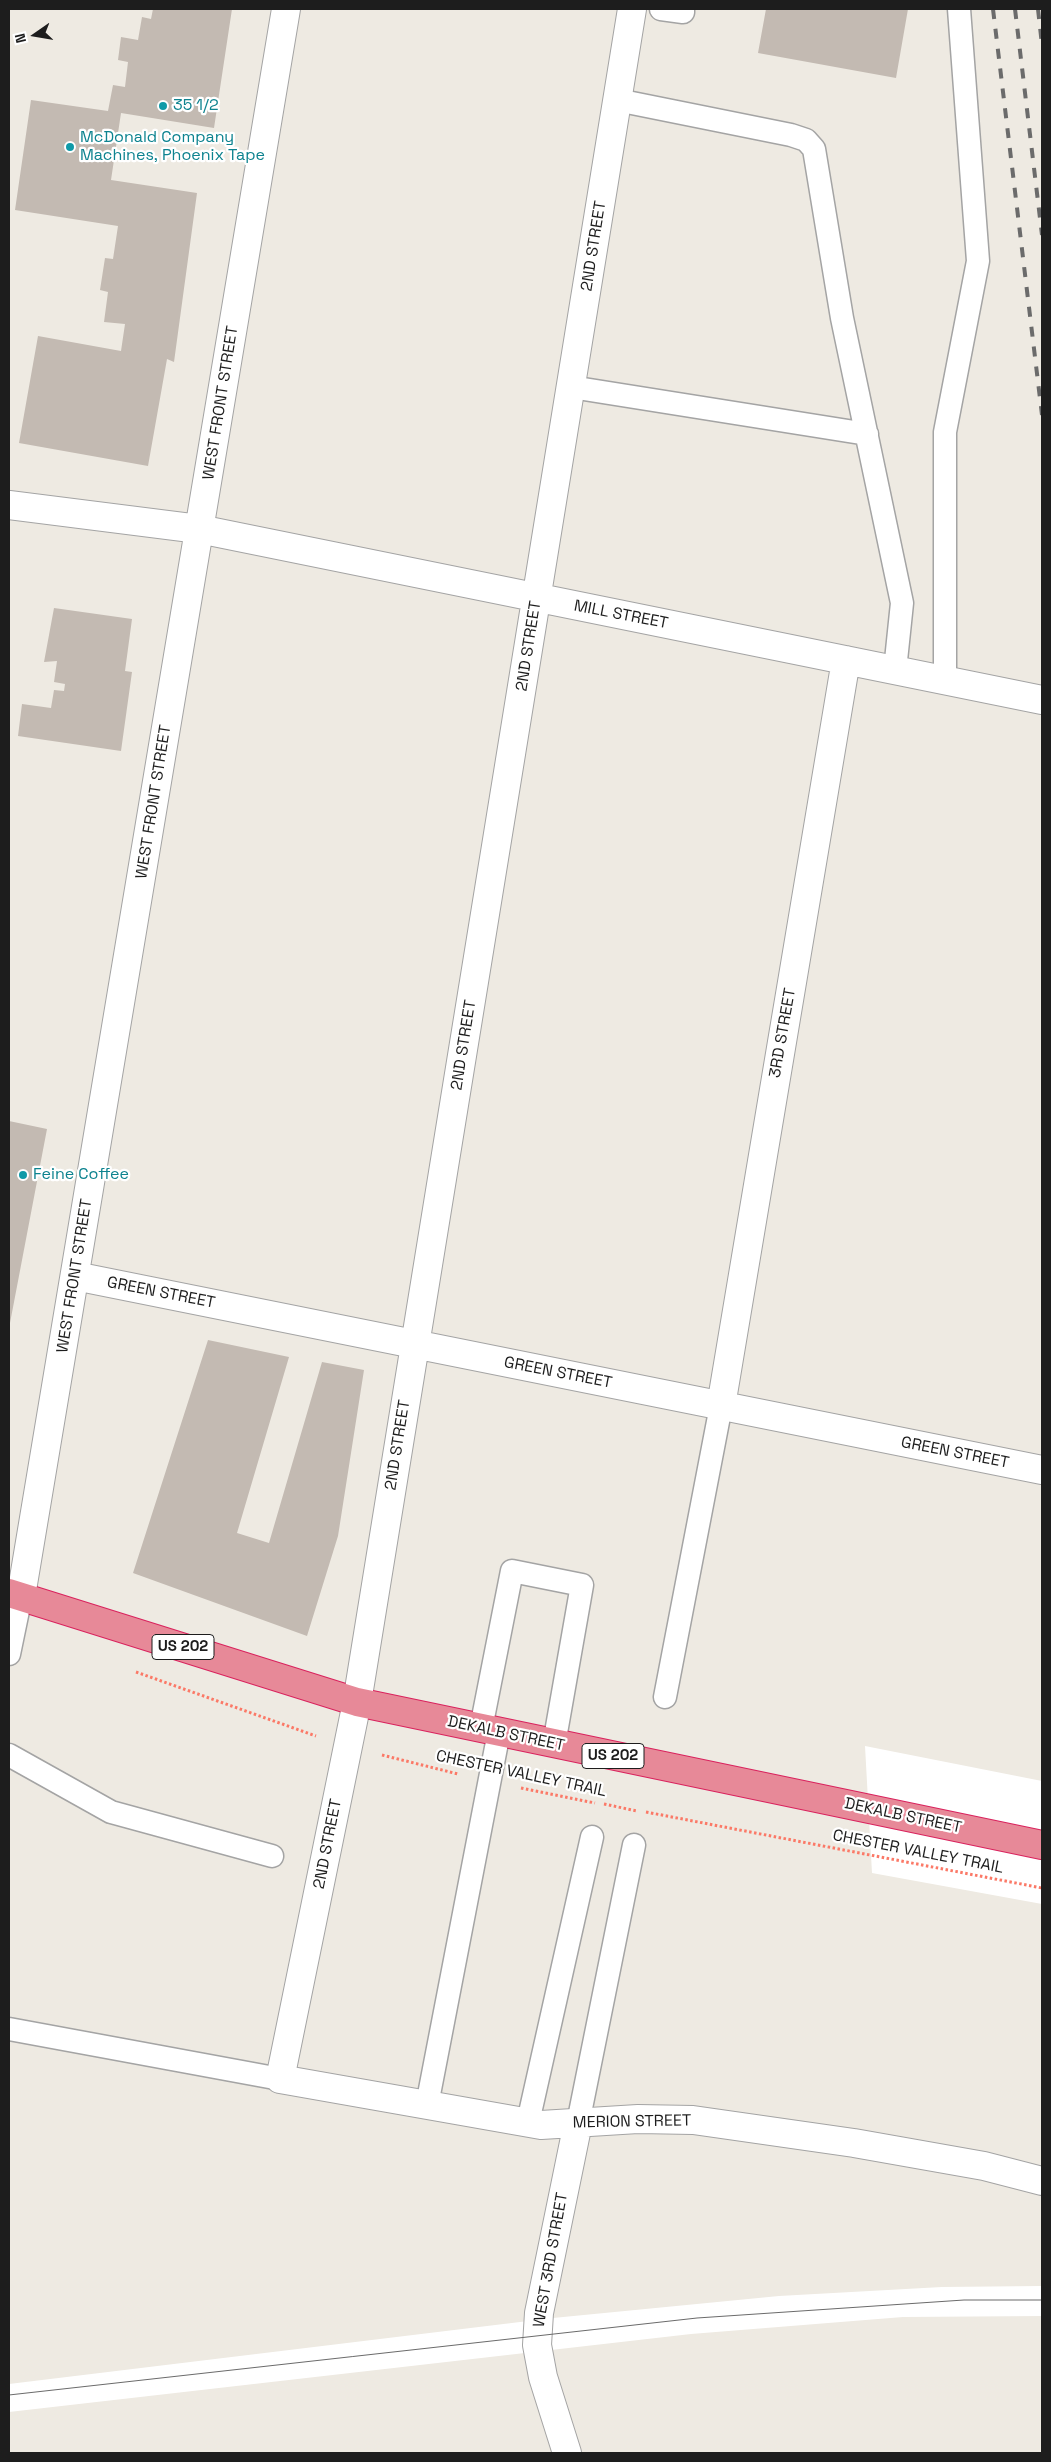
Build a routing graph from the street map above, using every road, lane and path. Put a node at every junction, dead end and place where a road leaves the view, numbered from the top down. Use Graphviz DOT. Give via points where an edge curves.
graph roads {
  1 [pos="286,9"];
  2 [pos="632,9"];
  3 [pos="661,9"];
  4 [pos="683,9"];
  5 [pos="959,9"];
  6 [pos="617,100"];
  7 [pos="571,387"];
  8 [pos="867,434"];
  9 [pos="9,505"];
  10 [pos="199,529"];
  11 [pos="537,598"];
  12 [pos="846,660"];
  13 [pos="896,670"];
  14 [pos="945,680"];
  15 [pos="1042,700"];
  16 [pos="75,1276"];
  17 [pos="415,1344"];
  18 [pos="721,1406"];
  19 [pos="1042,1470"];
  20 [pos="15,1594"];
  21 [pos="9,1654"];
  22 [pos="132,1671"];
  23 [pos="665,1697"];
  24 [pos="357,1702"];
  25 [pos="490,1730"];
  26 [pos="554,1744"];
  27 [pos="347,1747"];
  28 [pos="9,1754"];
  29 [pos="490,1781"];
  30 [pos="592,1837"];
  31 [pos="634,1845"];
  32 [pos="1042,1845"];
  33 [pos="272,1856"];
  34 [pos="1042,1888"];
  35 [pos="9,2029"];
  36 [pos="280,2079"];
  37 [pos="427,2105"];
  38 [pos="528,2122"];
  39 [pos="578,2123"];
  40 [pos="1042,2181"];
  41 [pos="567,2453"];
  1 -- 10 [label="street, WEST FRONT STREET"];
  2 -- 6 [label="street, 2ND STREET"];
  3 -- 4 [label="lane" via="683,12"];
  5 -- 14 [label="lane" via="978,261 945,432"];
  6 -- 7 [label="street, 2ND STREET"];
  6 -- 8 [label="lane" via="791,134 806,140 814,149 842,318"];
  7 -- 8 [label="lane"];
  7 -- 11 [label="street, 2ND STREET"];
  8 -- 13 [label="lane" via="902,602"];
  9 -- 10 [label="street, MILL STREET"];
  10 -- 11 [label="street, MILL STREET"];
  10 -- 16 [label="street, WEST FRONT STREET"];
  11 -- 12 [label="street, MILL STREET"];
  11 -- 17 [label="street, 2ND STREET"];
  12 -- 13 [label="street, MILL STREET"];
  12 -- 18 [label="street, 3RD STREET"];
  13 -- 14 [label="street, MILL STREET"];
  14 -- 15 [label="street, MILL STREET"];
  16 -- 17 [label="street, GREEN STREET"];
  16 -- 20 [label="street, WEST FRONT STREET"];
  17 -- 18 [label="street, GREEN STREET"];
  17 -- 24 [label="street, 2ND STREET"];
  18 -- 19 [label="street, GREEN STREET"];
  18 -- 23 [label="lane"];
  20 -- 21 [label="lane"];
  20 -- 24 [label="highway, DEKALB STREET / US 202"];
  22 -- 27 [label="path, CHESTER VALLEY TRAIL"];
  24 -- 25 [label="highway, DEKALB STREET / US 202"];
  24 -- 27 [label="street, 2ND STREET"];
  25 -- 26 [label="highway, DEKALB STREET / US 202"];
  25 -- 26 [label="lane" via="512,1571 582,1585"];
  25 -- 29 [label="lane"];
  26 -- 32 [label="highway, DEKALB STREET / US 202"];
  27 -- 29 [label="path, CHESTER VALLEY TRAIL"];
  27 -- 36 [label="street, 2ND STREET"];
  28 -- 33 [label="lane" via="111,1812"];
  29 -- 34 [label="path, CHESTER VALLEY TRAIL"];
  29 -- 37 [label="lane"];
  30 -- 38 [label="lane"];
  31 -- 39 [label="lane"];
  35 -- 36 [label="lane"];
  36 -- 37 [label="street, MERION STREET"];
  37 -- 38 [label="street, MERION STREET"];
  38 -- 39 [label="street, MERION STREET" via="541,2125"];
  39 -- 40 [label="street, MERION STREET" via="693,2120 984,2166"];
  39 -- 41 [label="street, WEST 3RD STREET" via="539,2313 538,2337 543,2377"];
}
